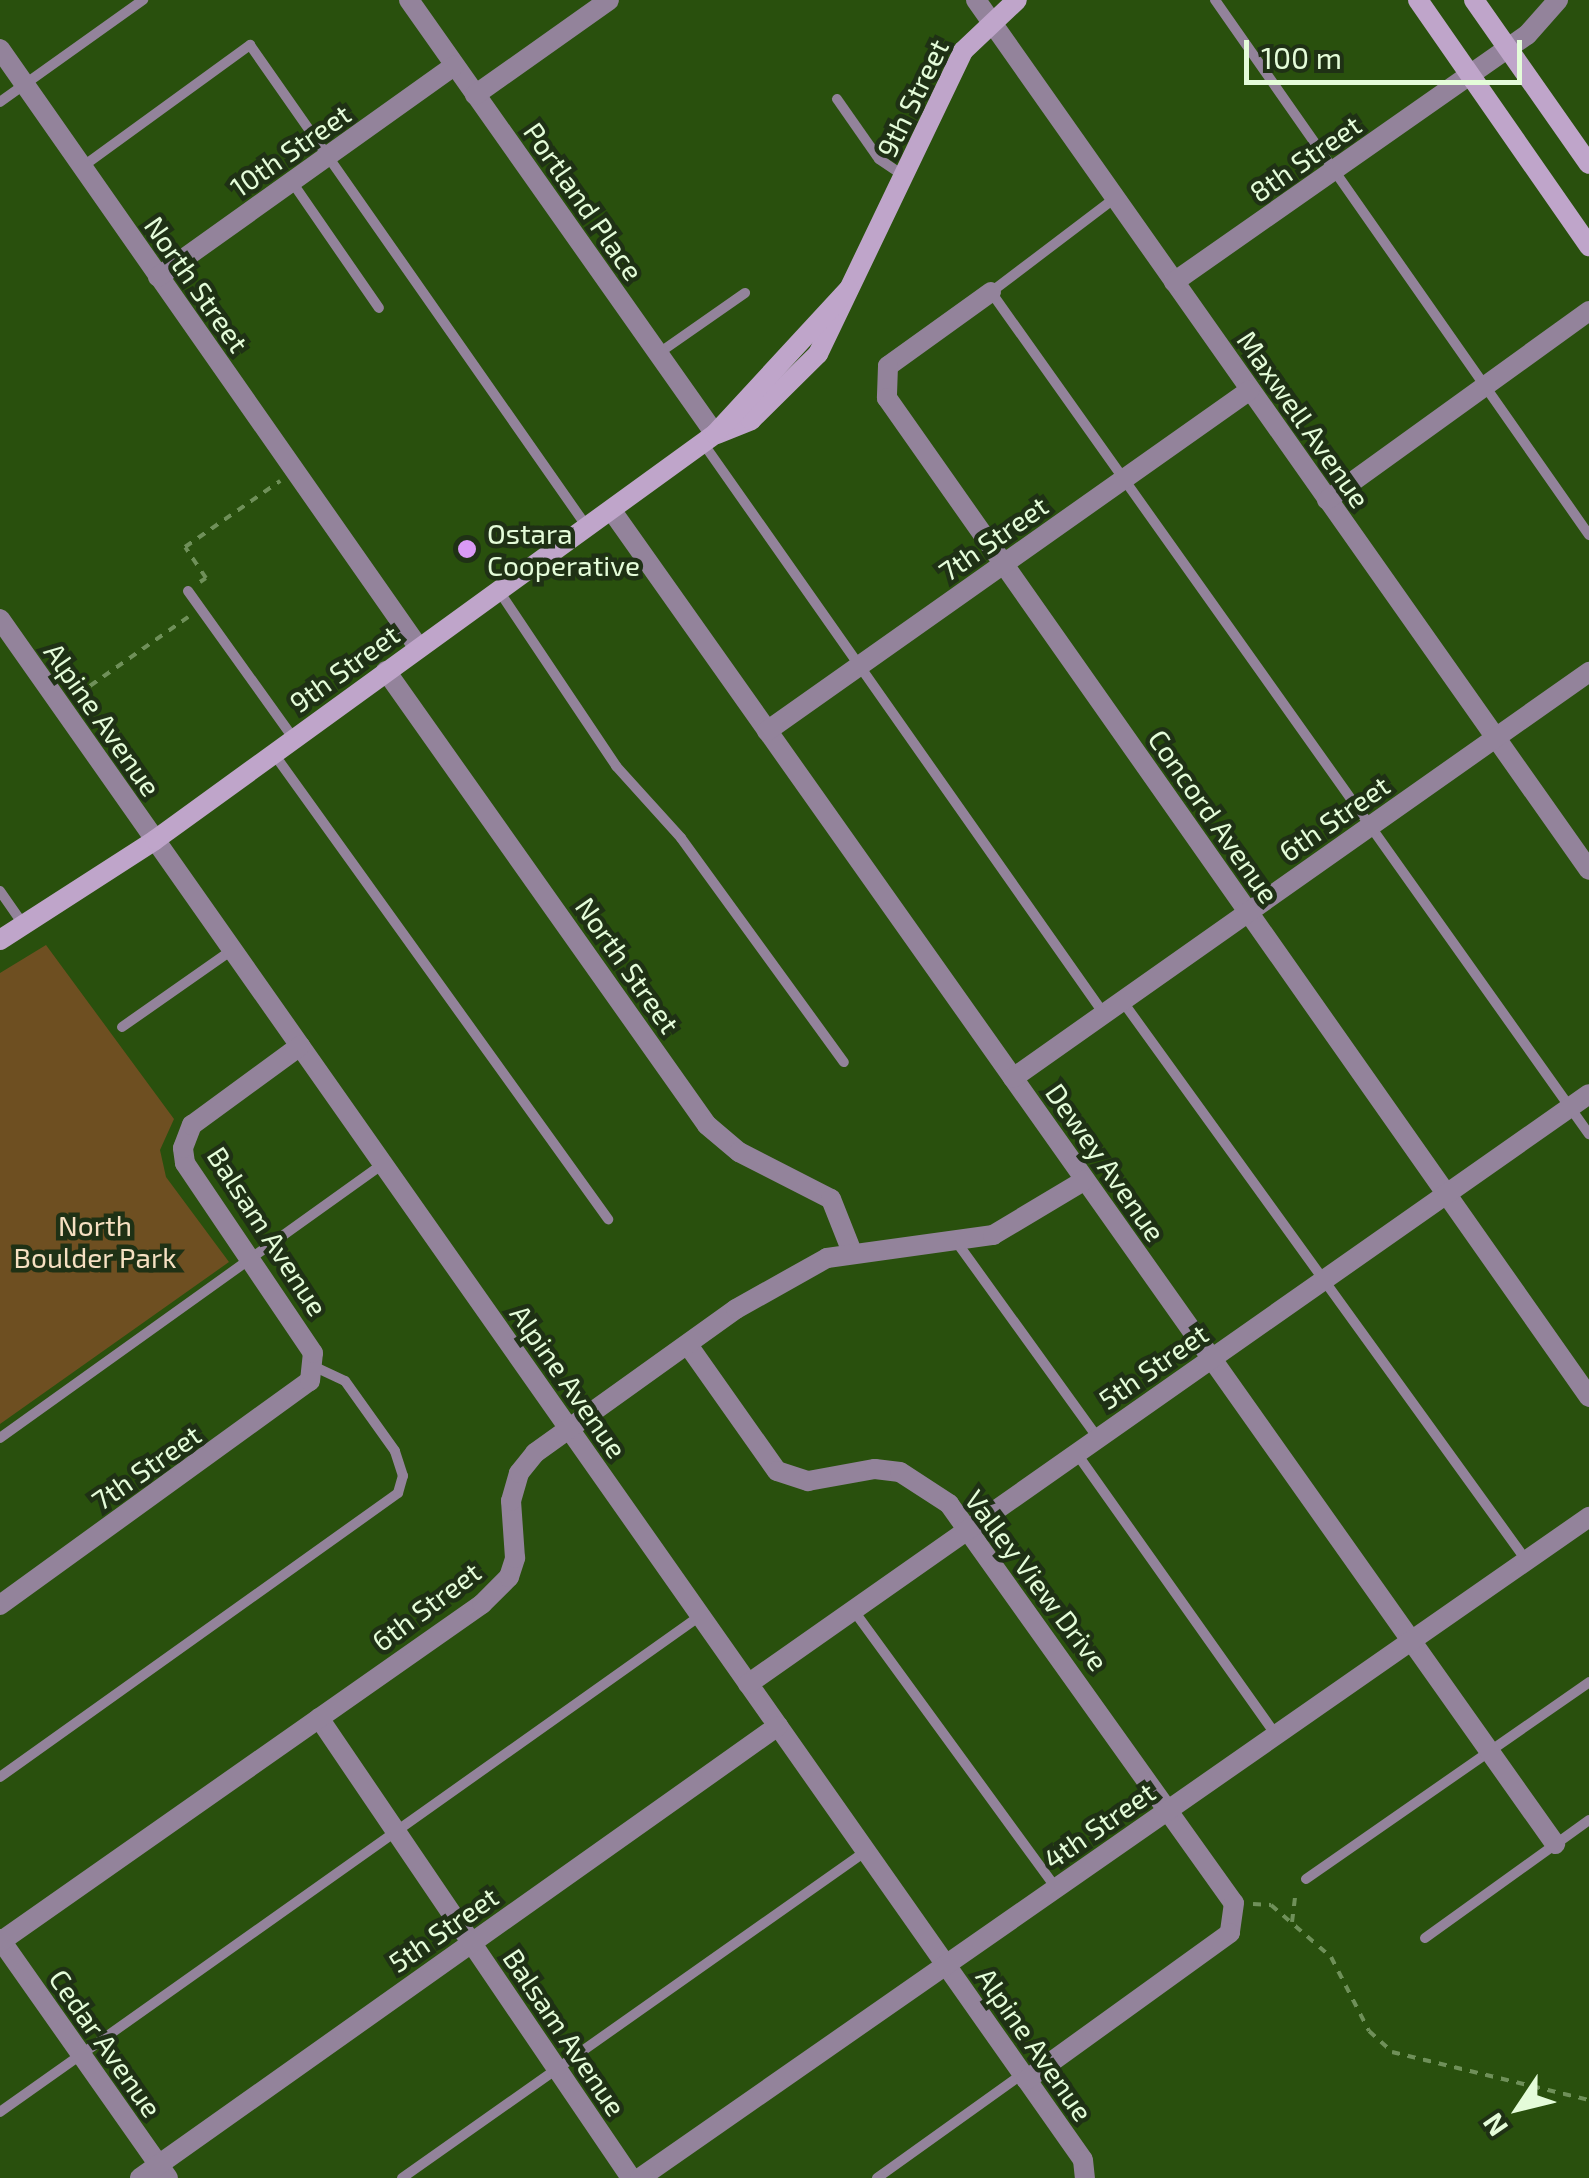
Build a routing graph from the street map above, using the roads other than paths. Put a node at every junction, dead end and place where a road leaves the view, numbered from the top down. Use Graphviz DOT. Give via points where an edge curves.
graph roads {
  1 [pos="143,0"];
  2 [pos="408,0"];
  3 [pos="609,0"];
  4 [pos="976,0"];
  5 [pos="1018,0"];
  6 [pos="1215,0"];
  7 [pos="1418,0"];
  8 [pos="1474,0"];
  9 [pos="1558,0"];
  10 [pos="990,20"];
  11 [pos="1508,48"];
  12 [pos="0,49"];
  13 [pos="454,66"];
  14 [pos="1470,74"];
  15 [pos="25,85"];
  16 [pos="475,95"];
  17 [pos="837,99"];
  18 [pos="0,102"];
  19 [pos="328,158"];
  20 [pos="1589,164"];
  21 [pos="82,167"];
  22 [pos="1335,172"];
  23 [pos="905,177"];
  24 [pos="292,182"];
  25 [pos="1115,198"];
  26 [pos="1589,246"];
  27 [pos="158,277"];
  28 [pos="1174,282"];
  29 [pos="991,292"];
  30 [pos="745,293"];
  31 [pos="380,308"];
  32 [pos="1589,311"];
  33 [pos="658,353"];
  34 [pos="1486,387"];
  35 [pos="1250,390"];
  36 [pos="709,439"];
  37 [pos="1125,480"];
  38 [pos="1328,500"];
  39 [pos="612,511"];
  40 [pos="587,528"];
  41 [pos="1589,535"];
  42 [pos="1004,564"];
  43 [pos="188,590"];
  44 [pos="499,591"];
  45 [pos="0,620"];
  46 [pos="418,648"];
  47 [pos="860,666"];
  48 [pos="386,671"];
  49 [pos="1589,672"];
  50 [pos="767,731"];
  51 [pos="1496,737"];
  52 [pos="294,739"];
  53 [pos="274,754"];
  54 [pos="1370,826"];
  55 [pos="155,840"];
  56 [pos="1589,870"];
  57 [pos="0,892"];
  58 [pos="1248,912"];
  59 [pos="25,927"];
  60 [pos="0,940"];
  61 [pos="232,950"];
  62 [pos="1122,1001"];
  63 [pos="1104,1014"];
  64 [pos="122,1026"];
  65 [pos="300,1046"];
  66 [pos="844,1062"];
  67 [pos="1013,1078"];
  68 [pos="1589,1094"];
  69 [pos="1570,1107"];
  70 [pos="1589,1134"];
  71 [pos="382,1164"];
  72 [pos="1085,1180"];
  73 [pos="1446,1194"];
  74 [pos="608,1220"];
  75 [pos="958,1244"];
  76 [pos="852,1252"];
  77 [pos="251,1259"];
  78 [pos="1322,1281"];
  79 [pos="688,1345"];
  80 [pos="1212,1359"];
  81 [pos="314,1367"];
  82 [pos="1589,1396"];
  83 [pos="570,1430"];
  84 [pos="0,1438"];
  85 [pos="1098,1438"];
  86 [pos="1077,1453"];
  87 [pos="1589,1517"];
  88 [pos="971,1528"];
  89 [pos="1526,1560"];
  90 [pos="0,1605"];
  91 [pos="854,1610"];
  92 [pos="700,1616"];
  93 [pos="1412,1642"];
  94 [pos="1589,1682"];
  95 [pos="748,1684"];
  96 [pos="319,1718"];
  97 [pos="778,1726"];
  98 [pos="1276,1735"];
  99 [pos="1489,1751"];
  100 [pos="0,1777"];
  101 [pos="1169,1809"];
  102 [pos="1589,1820"];
  103 [pos="396,1832"];
  104 [pos="1555,1844"];
  105 [pos="866,1851"];
  106 [pos="1306,1879"];
  107 [pos="1056,1889"];
  108 [pos="1425,1938"];
  109 [pos="0,1941"];
  110 [pos="471,1942"];
  111 [pos="947,1966"];
  112 [pos="81,2055"];
  113 [pos="557,2068"];
  114 [pos="1024,2077"];
  115 [pos="0,2112"];
  116 [pos="163,2172"];
  117 [pos="140,2178"];
  118 [pos="402,2178"];
  119 [pos="631,2178"];
  120 [pos="640,2178"];
  121 [pos="877,2178"];
  122 [pos="1085,2178"];
  1 -- 15 [label="lane"];
  2 -- 13 [label="street, Portland Place"];
  3 -- 16 [label="street"];
  4 -- 10 [label="street, Maxwell Avenue"];
  5 -- 10 [label="street, 9th Street"];
  6 -- 22 [label="lane"];
  7 -- 14 [label="street"];
  8 -- 11 [label="street"];
  9 -- 11 [label="street, 8th Street"];
  10 -- 23 [label="street, 9th Street" via="949,76"];
  10 -- 25 [label="street, Maxwell Avenue"];
  11 -- 14 [label="street, 8th Street"];
  11 -- 20 [label="street"];
  12 -- 15 [label="street, North Street"];
  13 -- 16 [label="street, Portland Place"];
  13 -- 19 [label="street, 10th Street"];
  14 -- 22 [label="street, 8th Street"];
  14 -- 26 [label="street"];
  15 -- 18 [label="lane"];
  15 -- 21 [label="street, North Street"];
  16 -- 33 [label="street, Portland Place"];
  17 -- 23 [label="lane" via="878,159"];
  19 -- 21 [label="lane" via="250,45"];
  19 -- 24 [label="street, 10th Street"];
  19 -- 40 [label="lane"];
  21 -- 27 [label="street, North Street"];
  22 -- 28 [label="street, 8th Street"];
  22 -- 34 [label="lane"];
  23 -- 36 [label="street, 9th Street" via="849,289"];
  24 -- 27 [label="street, 10th Street"];
  24 -- 31 [label="lane"];
  25 -- 28 [label="street, Maxwell Avenue"];
  25 -- 29 [label="lane"];
  27 -- 46 [label="street, North Street"];
  28 -- 35 [label="street, Maxwell Avenue"];
  29 -- 37 [label="lane"];
  29 -- 42 [label="street, Concord Avenue" via="888,366 883,388"];
  30 -- 33 [label="lane"];
  32 -- 34 [label="street"];
  33 -- 36 [label="street, Portland Place"];
  34 -- 38 [label="street"];
  34 -- 41 [label="lane"];
  35 -- 37 [label="street, 7th Street"];
  35 -- 38 [label="street, Maxwell Avenue"];
  36 -- 39 [label="street, 9th Street"];
  36 -- 47 [label="lane"];
  37 -- 42 [label="street, 7th Street"];
  37 -- 54 [label="lane"];
  38 -- 51 [label="street, Maxwell Avenue"];
  39 -- 40 [label="street, 9th Street"];
  39 -- 50 [label="street, Dewey Avenue"];
  40 -- 44 [label="street, 9th Street"];
  42 -- 47 [label="street, 7th Street"];
  42 -- 58 [label="street, Concord Avenue"];
  43 -- 52 [label="lane"];
  44 -- 46 [label="street, 9th Street"];
  44 -- 66 [label="lane" via="616,766 681,838"];
  45 -- 55 [label="street, Alpine Avenue"];
  46 -- 48 [label="street, 9th Street"];
  47 -- 50 [label="street, 7th Street"];
  47 -- 63 [label="lane"];
  48 -- 52 [label="street, 9th Street"];
  48 -- 76 [label="street, North Street" via="707,1125 740,1152 832,1199"];
  49 -- 51 [label="street, 6th Street"];
  50 -- 67 [label="street, Dewey Avenue"];
  51 -- 54 [label="street, 6th Street"];
  51 -- 56 [label="street, Maxwell Avenue"];
  52 -- 53 [label="street, 9th Street"];
  53 -- 55 [label="street, 9th Street"];
  53 -- 74 [label="lane"];
  54 -- 58 [label="street, 6th Street"];
  54 -- 69 [label="lane"];
  55 -- 59 [label="street, 9th Street"];
  55 -- 61 [label="street, Alpine Avenue"];
  57 -- 59 [label="lane"];
  58 -- 62 [label="street, 6th Street"];
  58 -- 73 [label="street, Concord Avenue"];
  59 -- 60 [label="street, 9th Street"];
  61 -- 64 [label="lane"];
  61 -- 65 [label="street, Alpine Avenue"];
  62 -- 63 [label="street, 6th Street"];
  62 -- 78 [label="lane"];
  63 -- 67 [label="street, 6th Street"];
  65 -- 71 [label="street, Alpine Avenue"];
  65 -- 77 [label="street, Balsam Avenue" via="192,1125 185,1163"];
  67 -- 72 [label="street, Dewey Avenue"];
  68 -- 69 [label="street, 5th Street"];
  69 -- 70 [label="lane"];
  69 -- 73 [label="street, 5th Street"];
  71 -- 77 [label="lane"];
  71 -- 83 [label="street, Alpine Avenue"];
  72 -- 75 [label="street, 6th Street" via="1025,1221"];
  72 -- 80 [label="street, Dewey Avenue"];
  73 -- 78 [label="street, 5th Street"];
  73 -- 82 [label="street, Concord Avenue"];
  75 -- 76 [label="street, 6th Street"];
  75 -- 85 [label="lane"];
  76 -- 79 [label="street, 6th Street" via="780,1281"];
  77 -- 81 [label="street, Balsam Avenue" via="313,1353"];
  77 -- 84 [label="lane"];
  78 -- 80 [label="street, 5th Street"];
  78 -- 89 [label="lane"];
  79 -- 83 [label="street, 6th Street"];
  79 -- 88 [label="street, Valley View Drive" via="777,1471 808,1482 875,1469 900,1472 925,1484"];
  80 -- 85 [label="street, 5th Street"];
  80 -- 93 [label="street, Dewey Avenue"];
  81 -- 90 [label="street, 7th Street" via="300,1392"];
  81 -- 100 [label="lane" via="345,1380 395,1451 403,1476 398,1494"];
  83 -- 92 [label="street, Alpine Avenue"];
  83 -- 96 [label="street, 6th Street" via="519,1473 511,1501 515,1558 509,1578"];
  85 -- 86 [label="street, 5th Street"];
  86 -- 88 [label="street, 5th Street"];
  86 -- 98 [label="lane"];
  87 -- 89 [label="street, 4th Street"];
  88 -- 91 [label="street, 5th Street"];
  88 -- 101 [label="street, Valley View Drive"];
  89 -- 93 [label="street, 4th Street"];
  91 -- 95 [label="street, 5th Street"];
  91 -- 107 [label="lane"];
  92 -- 95 [label="street, Alpine Avenue"];
  92 -- 103 [label="lane"];
  93 -- 98 [label="street, 4th Street"];
  93 -- 99 [label="street, Dewey Avenue"];
  94 -- 99 [label="lane"];
  95 -- 97 [label="street, Alpine Avenue"];
  96 -- 103 [label="street, Balsam Avenue"];
  96 -- 109 [label="street, 6th Street"];
  97 -- 105 [label="street, Alpine Avenue"];
  97 -- 110 [label="street, 5th Street"];
  98 -- 101 [label="street, 4th Street"];
  99 -- 104 [label="street, Dewey Avenue"];
  99 -- 106 [label="lane"];
  101 -- 107 [label="street, 4th Street"];
  101 -- 114 [label="street, Valley View Drive" via="1235,1911 1230,1933 1138,2004"];
  102 -- 104 [label="lane"];
  103 -- 110 [label="street, Balsam Avenue"];
  103 -- 112 [label="lane"];
  104 -- 108 [label="lane"];
  105 -- 111 [label="street, Alpine Avenue"];
  105 -- 113 [label="lane"];
  107 -- 111 [label="street, 4th Street"];
  109 -- 112 [label="street, Cedar Avenue"];
  110 -- 113 [label="street, Balsam Avenue"];
  110 -- 116 [label="street, 5th Street"];
  111 -- 114 [label="street, Alpine Avenue"];
  111 -- 120 [label="street, 4th Street"];
  112 -- 115 [label="lane"];
  112 -- 116 [label="street, Cedar Avenue"];
  113 -- 118 [label="lane"];
  113 -- 119 [label="street, Balsam Avenue"];
  114 -- 121 [label="lane"];
  114 -- 122 [label="street, Alpine Avenue" via="1082,2160"];
  116 -- 117 [label="street, 5th Street"];
}
